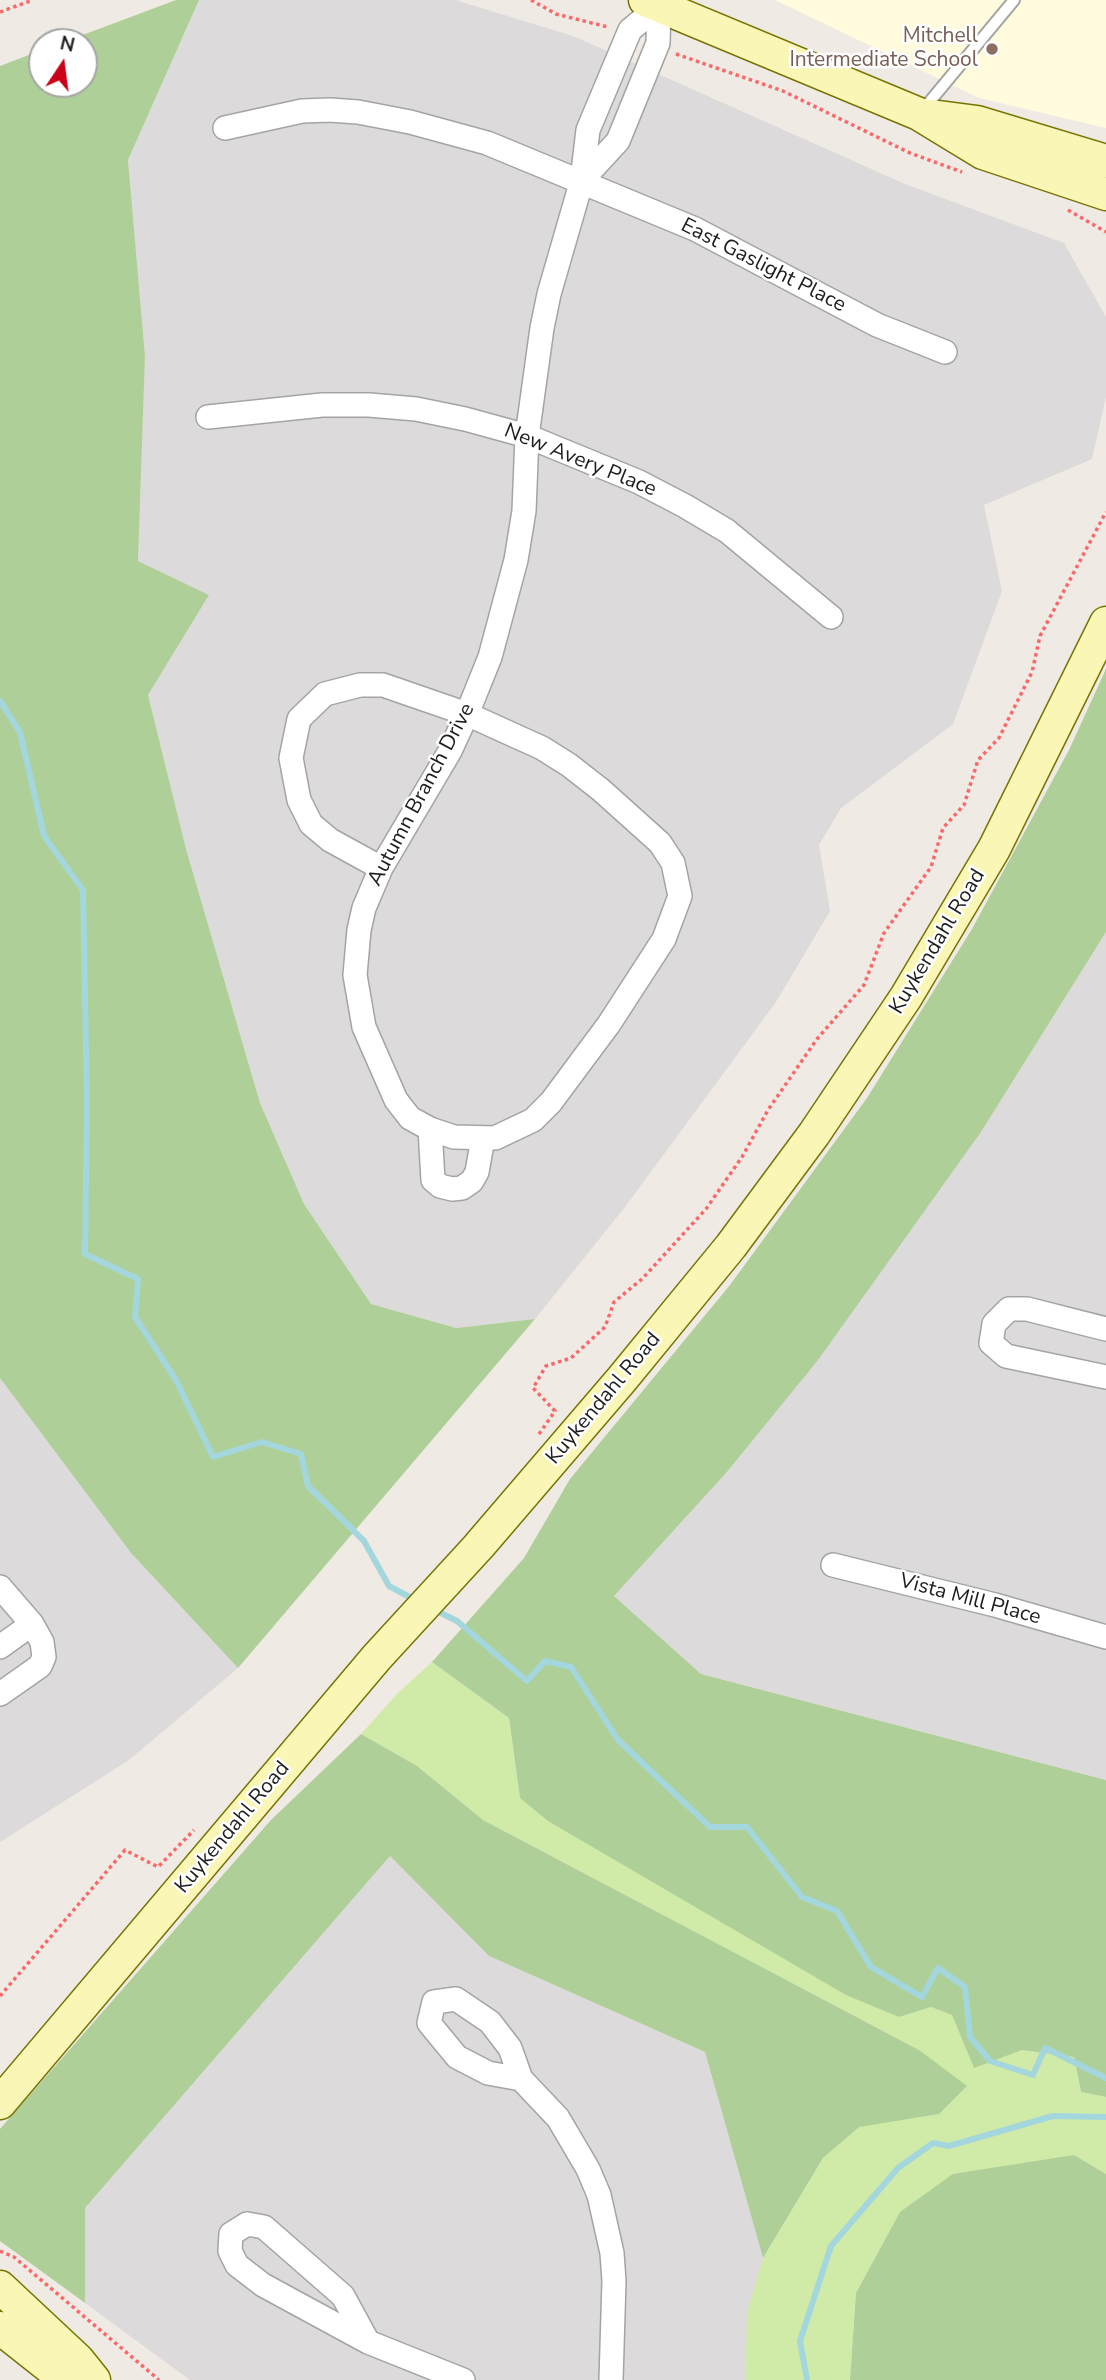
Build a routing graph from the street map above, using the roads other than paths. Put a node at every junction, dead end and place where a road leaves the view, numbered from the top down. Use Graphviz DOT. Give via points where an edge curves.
graph roads {
  1 [pos="1014,0"];
  2 [pos="656,2"];
  3 [pos="919,114"];
  4 [pos="225,128"];
  5 [pos="1106,161"];
  6 [pos="582,180"];
  7 [pos="1106,194"];
  8 [pos="944,352"];
  9 [pos="208,417"];
  10 [pos="527,436"];
  11 [pos="831,617"];
  12 [pos="1106,623"];
  13 [pos="467,714"];
  14 [pos="381,868"];
  15 [pos="430,1129"];
  16 [pos="483,1138"];
  17 [pos="1106,1329"];
  18 [pos="1106,1377"];
  19 [pos="833,1565"];
  20 [pos="0,1587"];
  21 [pos="32,1624"];
  22 [pos="1106,1637"];
  23 [pos="0,1647"];
  24 [pos="0,1694"];
  25 [pos="521,2079"];
  26 [pos="0,2103"];
  27 [pos="0,2287"];
  28 [pos="0,2328"];
  29 [pos="369,2342"];
  30 [pos="66,2380"];
  31 [pos="94,2380"];
  32 [pos="463,2380"];
  33 [pos="611,2380"];
  1 -- 3 [label="lane"];
  2 -- 3 [label="main road" via="717,32"];
  2 -- 6 [label="street, Autumn Branch Drive" via="630,30 588,130"];
  2 -- 6 [label="street, Autumn Branch Drive" via="658,43 618,141"];
  3 -- 5 [label="main road" via="977,122"];
  3 -- 7 [label="main road" via="983,153"];
  4 -- 6 [label="street, East Gaslight Place" via="302,111 358,112 486,143"];
  6 -- 8 [label="street, East Gaslight Place" via="695,229 877,325"];
  6 -- 10 [label="street, Autumn Branch Drive" via="548,294"];
  9 -- 10 [label="street, New Avery Place" via="369,405 440,414"];
  10 -- 11 [label="street, New Avery Place" via="639,482 727,531"];
  10 -- 13 [label="street, Autumn Branch Drive" via="524,512 516,560 490,657"];
  12 -- 26 [label="main road, Kuykendahl Road" via="994,849 906,997 814,1134 731,1246"];
  13 -- 14 [label="street, Autumn Branch Drive"];
  13 -- 14 [label="street" via="383,685 360,685 325,694 299,719 291,758 299,800 311,824 330,841"];
  13 -- 16 [label="street, Autumn Branch Drive" via="542,748 601,790 660,843 673,863 680,896 664,939 551,1102 533,1120 495,1138"];
  14 -- 15 [label="street, Autumn Branch Drive" via="359,930 355,975 363,1027 396,1100 410,1118"];
  15 -- 16 [label="street, Autumn Branch Drive" via="454,1137"];
  15 -- 16 [label="street" via="433,1180 452,1189 463,1188 477,1172"];
  17 -- 18 [label="street" via="1027,1309 1009,1310 994,1325 991,1343 1006,1356"];
  19 -- 22 [label="street, Vista Mill Place"];
  20 -- 21 [label="street"];
  21 -- 23 [label="street"];
  21 -- 24 [label="street" via="43,1642 40,1666"];
  25 -- 33 [label="street" via="558,2118 599,2195 614,2281"];
  27 -- 31 [label="main road"];
  28 -- 30 [label="main road"];
  29 -- 29 [label="street" via="343,2296 280,2239 264,2227 247,2224 231,2234 230,2251 237,2265"];
  29 -- 32 [label="street"];
}
